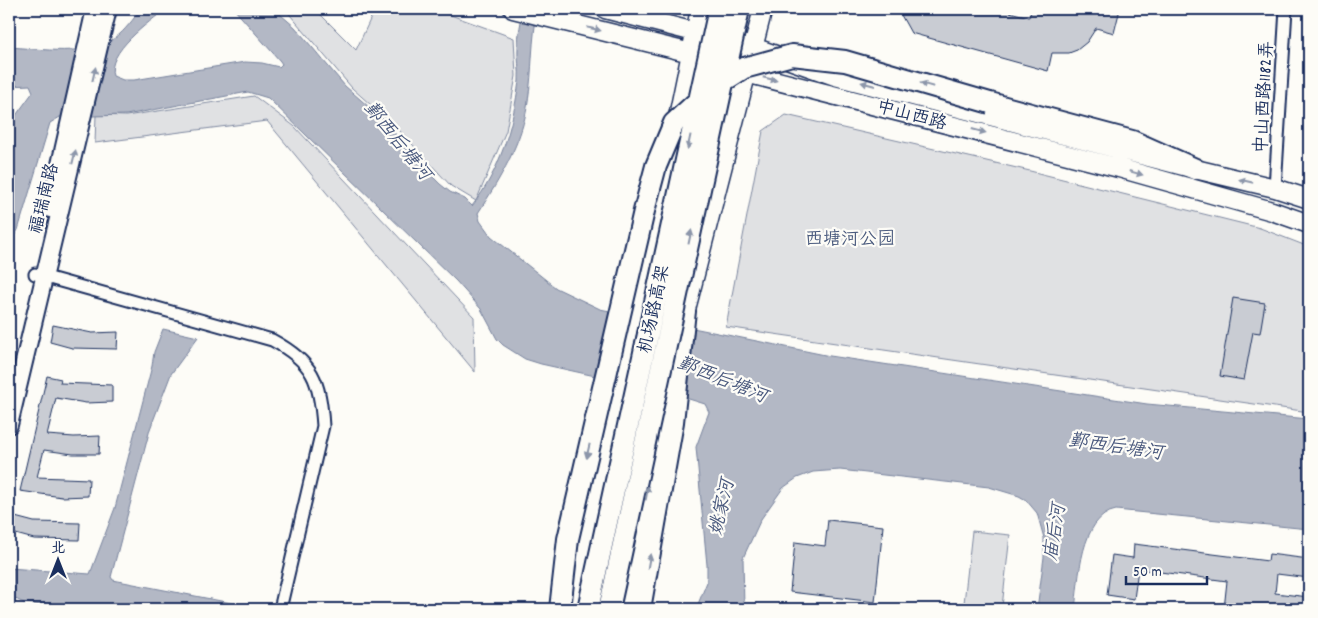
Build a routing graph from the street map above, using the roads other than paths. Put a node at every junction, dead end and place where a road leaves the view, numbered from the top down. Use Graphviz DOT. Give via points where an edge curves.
graph roads {
  1 [pos="95,9"];
  2 [pos="513,9"];
  3 [pos="605,9"];
  4 [pos="700,9"];
  5 [pos="719,9"];
  6 [pos="739,9"];
  7 [pos="762,9"];
  8 [pos="1286,9"];
  9 [pos="101,20"];
  10 [pos="695,30"];
  11 [pos="753,47"];
  12 [pos="691,53"];
  13 [pos="746,73"];
  14 [pos="1195,169"];
  15 [pos="1275,188"];
  16 [pos="1309,199"];
  17 [pos="658,207"];
  18 [pos="1309,224"];
  19 [pos="39,276"];
  20 [pos="686,309"];
  21 [pos="9,383"];
  22 [pos="9,425"];
  23 [pos="281,604"];
  24 [pos="560,609"];
  25 [pos="569,609"];
  26 [pos="580,609"];
  27 [pos="588,609"];
  28 [pos="609,609"];
  29 [pos="624,609"];
  30 [pos="640,609"];
  1 -- 9 [label="street, 福瑞南路"];
  2 -- 12 [label="main road, 中山西路, one-way"];
  3 -- 10 [label="main road, 中山西路"];
  4 -- 10 [label="main road"];
  5 -- 27 [label="highway, 机场路高架, one-way, bridge"];
  28 -- 6 [label="highway, 机场路高架, one-way, bridge"];
  7 -- 11 [label="main road"];
  8 -- 15 [label="street, 中山西路1182弄"];
  9 -- 19 [label="street, 福瑞南路"];
  10 -- 11 [label="main road, 中山西路"];
  10 -- 12 [label="main road"];
  11 -- 13 [label="main road"];
  14 -- 11 [label="main road, 中山西路, one-way" via="835,76"];
  12 -- 13 [label="main road, 中山西路"];
  12 -- 17 [label="main road"];
  13 -- 18 [label="main road, 中山西路, one-way" via="1118,168"];
  13 -- 20 [label="main road"];
  15 -- 14 [label="main road, 中山西路, one-way"];
  14 -- 24 [label="highway, one-way, bridge" via="1132,141 845,61 792,56 744,68 710,89 674,123 656,166 568,539"];
  15 -- 16 [label="main road, 中山西路"];
  17 -- 25 [label="highway" via="642,256 576,588"];
  17 -- 26 [label="main road"];
  19 -- 21 [label="street, 福瑞南路"];
  19 -- 22 [label="street, 福瑞南路"];
  19 -- 23 [label="street" via="272,340 290,349 314,376 321,396 323,426"];
  29 -- 20 [label="main road, one-way"];
  30 -- 20 [label="highway, one-way" via="673,422"];
}
